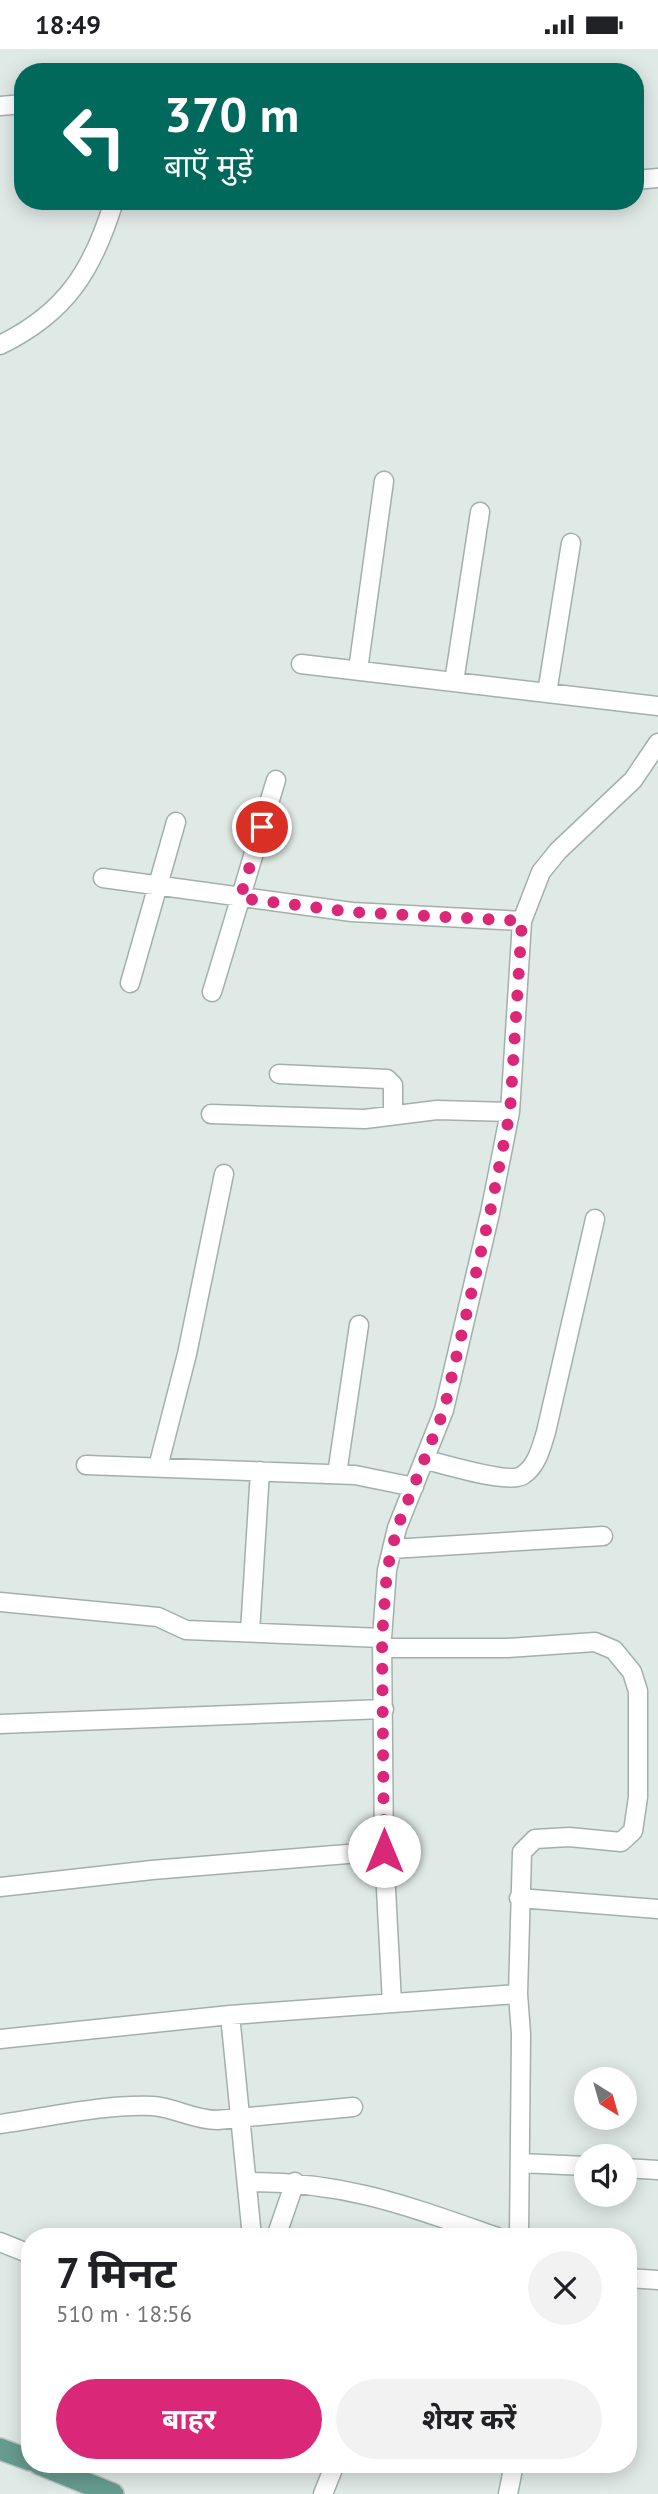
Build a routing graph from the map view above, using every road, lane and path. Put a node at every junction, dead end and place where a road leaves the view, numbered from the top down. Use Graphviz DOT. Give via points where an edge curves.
graph roads {
  1 [pos="111,210"];
  2 [pos="0,345"];
  3 [pos="384,481"];
  4 [pos="480,512"];
  5 [pos="571,543"];
  6 [pos="301,664"];
  7 [pos="358,670"];
  8 [pos="454,682"];
  9 [pos="547,693"];
  10 [pos="658,706"];
  11 [pos="658,743"];
  12 [pos="276,780"];
  13 [pos="176,822"];
  14 [pos="103,879"];
  15 [pos="156,886"];
  16 [pos="240,898"];
  17 [pos="522,921"];
  18 [pos="130,983"];
  19 [pos="212,992"];
  20 [pos="279,1074"];
  21 [pos="510,1112"];
  22 [pos="211,1114"];
  23 [pos="393,1115"];
  24 [pos="224,1174"];
  25 [pos="595,1219"];
  26 [pos="359,1325"];
  27 [pos="426,1460"];
  28 [pos="86,1465"];
  29 [pos="158,1467"];
  30 [pos="260,1471"];
  31 [pos="337,1474"];
  32 [pos="414,1487"];
  33 [pos="603,1536"];
  34 [pos="392,1549"];
  35 [pos="0,1602"];
  36 [pos="250,1632"];
  37 [pos="382,1643"];
  38 [pos="384,1709"];
  39 [pos="0,1724"];
  40 [pos="384,1851"];
  41 [pos="0,1888"];
  42 [pos="519,1898"];
  43 [pos="658,1909"];
  44 [pos="518,1994"];
  45 [pos="392,2003"];
  46 [pos="230,2015"];
  47 [pos="0,2039"];
  48 [pos="353,2107"];
  49 [pos="241,2118"];
  50 [pos="0,2124"];
  51 [pos="520,2163"];
  52 [pos="574,2165"];
  53 [pos="637,2168"];
  54 [pos="658,2169"];
  55 [pos="247,2182"];
  56 [pos="295,2182"];
  57 [pos="250,2228"];
  58 [pos="279,2228"];
  59 [pos="471,2228"];
  60 [pos="519,2228"];
  61 [pos="0,2242"];
  62 [pos="21,2250"];
  63 [pos="637,2279"];
  64 [pos="658,2280"];
  65 [pos="0,2448"];
  66 [pos="21,2456"];
  67 [pos="61,2473"];
  68 [pos="331,2473"];
  69 [pos="512,2473"];
  70 [pos="113,2494"];
  71 [pos="323,2494"];
  72 [pos="508,2494"];
  1 -- 2 [label="street" via="75,287 42,322"];
  3 -- 7 [label="street"];
  4 -- 8 [label="street"];
  5 -- 9 [label="street"];
  6 -- 7 [label="street"];
  7 -- 8 [label="street"];
  8 -- 9 [label="street"];
  9 -- 10 [label="street"];
  11 -- 17 [label="street" via="633,780 541,872"];
  12 -- 16 [label="street"];
  13 -- 15 [label="street"];
  14 -- 15 [label="street"];
  15 -- 16 [label="street"];
  15 -- 18 [label="street"];
  16 -- 17 [label="street" via="352,912"];
  16 -- 19 [label="street"];
  17 -- 21 [label="street"];
  20 -- 23 [label="street" via="387,1079 393,1086"];
  21 -- 23 [label="street" via="437,1110"];
  21 -- 27 [label="street" via="469,1308 444,1410"];
  22 -- 23 [label="street" via="365,1119"];
  24 -- 29 [label="street"];
  25 -- 27 [label="street" via="546,1432 533,1465 518,1478 508,1478"];
  26 -- 31 [label="street"];
  27 -- 32 [label="street"];
  28 -- 29 [label="street"];
  29 -- 30 [label="street"];
  30 -- 31 [label="street"];
  30 -- 36 [label="street"];
  31 -- 32 [label="street"];
  32 -- 34 [label="street"];
  33 -- 34 [label="street"];
  34 -- 37 [label="street"];
  35 -- 36 [label="street" via="158,1617 186,1630"];
  36 -- 37 [label="street"];
  37 -- 38 [label="street"];
  37 -- 42 [label="street" via="508,1648 595,1642 614,1650 632,1672 638,1691 638,1797 633,1831 621,1842 549,1837 527,1844 520,1861"];
  38 -- 39 [label="street"];
  38 -- 40 [label="street"];
  40 -- 41 [label="street"];
  40 -- 45 [label="street"];
  42 -- 43 [label="street"];
  42 -- 44 [label="street"];
  44 -- 45 [label="street"];
  44 -- 51 [label="street" via="522,2034"];
  45 -- 46 [label="street"];
  46 -- 47 [label="street"];
  46 -- 49 [label="street"];
  48 -- 49 [label="street"];
  49 -- 50 [label="street" via="202,2120 164,2107 136,2106"];
  49 -- 55 [label="street"];
  51 -- 52 [label="street"];
  51 -- 60 [label="street"];
  53 -- 54 [label="street"];
  55 -- 56 [label="street"];
  55 -- 57 [label="street"];
  56 -- 58 [label="street"];
  56 -- 59 [label="street" via="380,2196"];
  61 -- 62 [label="street"];
  63 -- 64 [label="street"];
  65 -- 66 [label="main road"];
  67 -- 70 [label="main road"];
  68 -- 71 [label="street"];
  69 -- 72 [label="street"];
}
